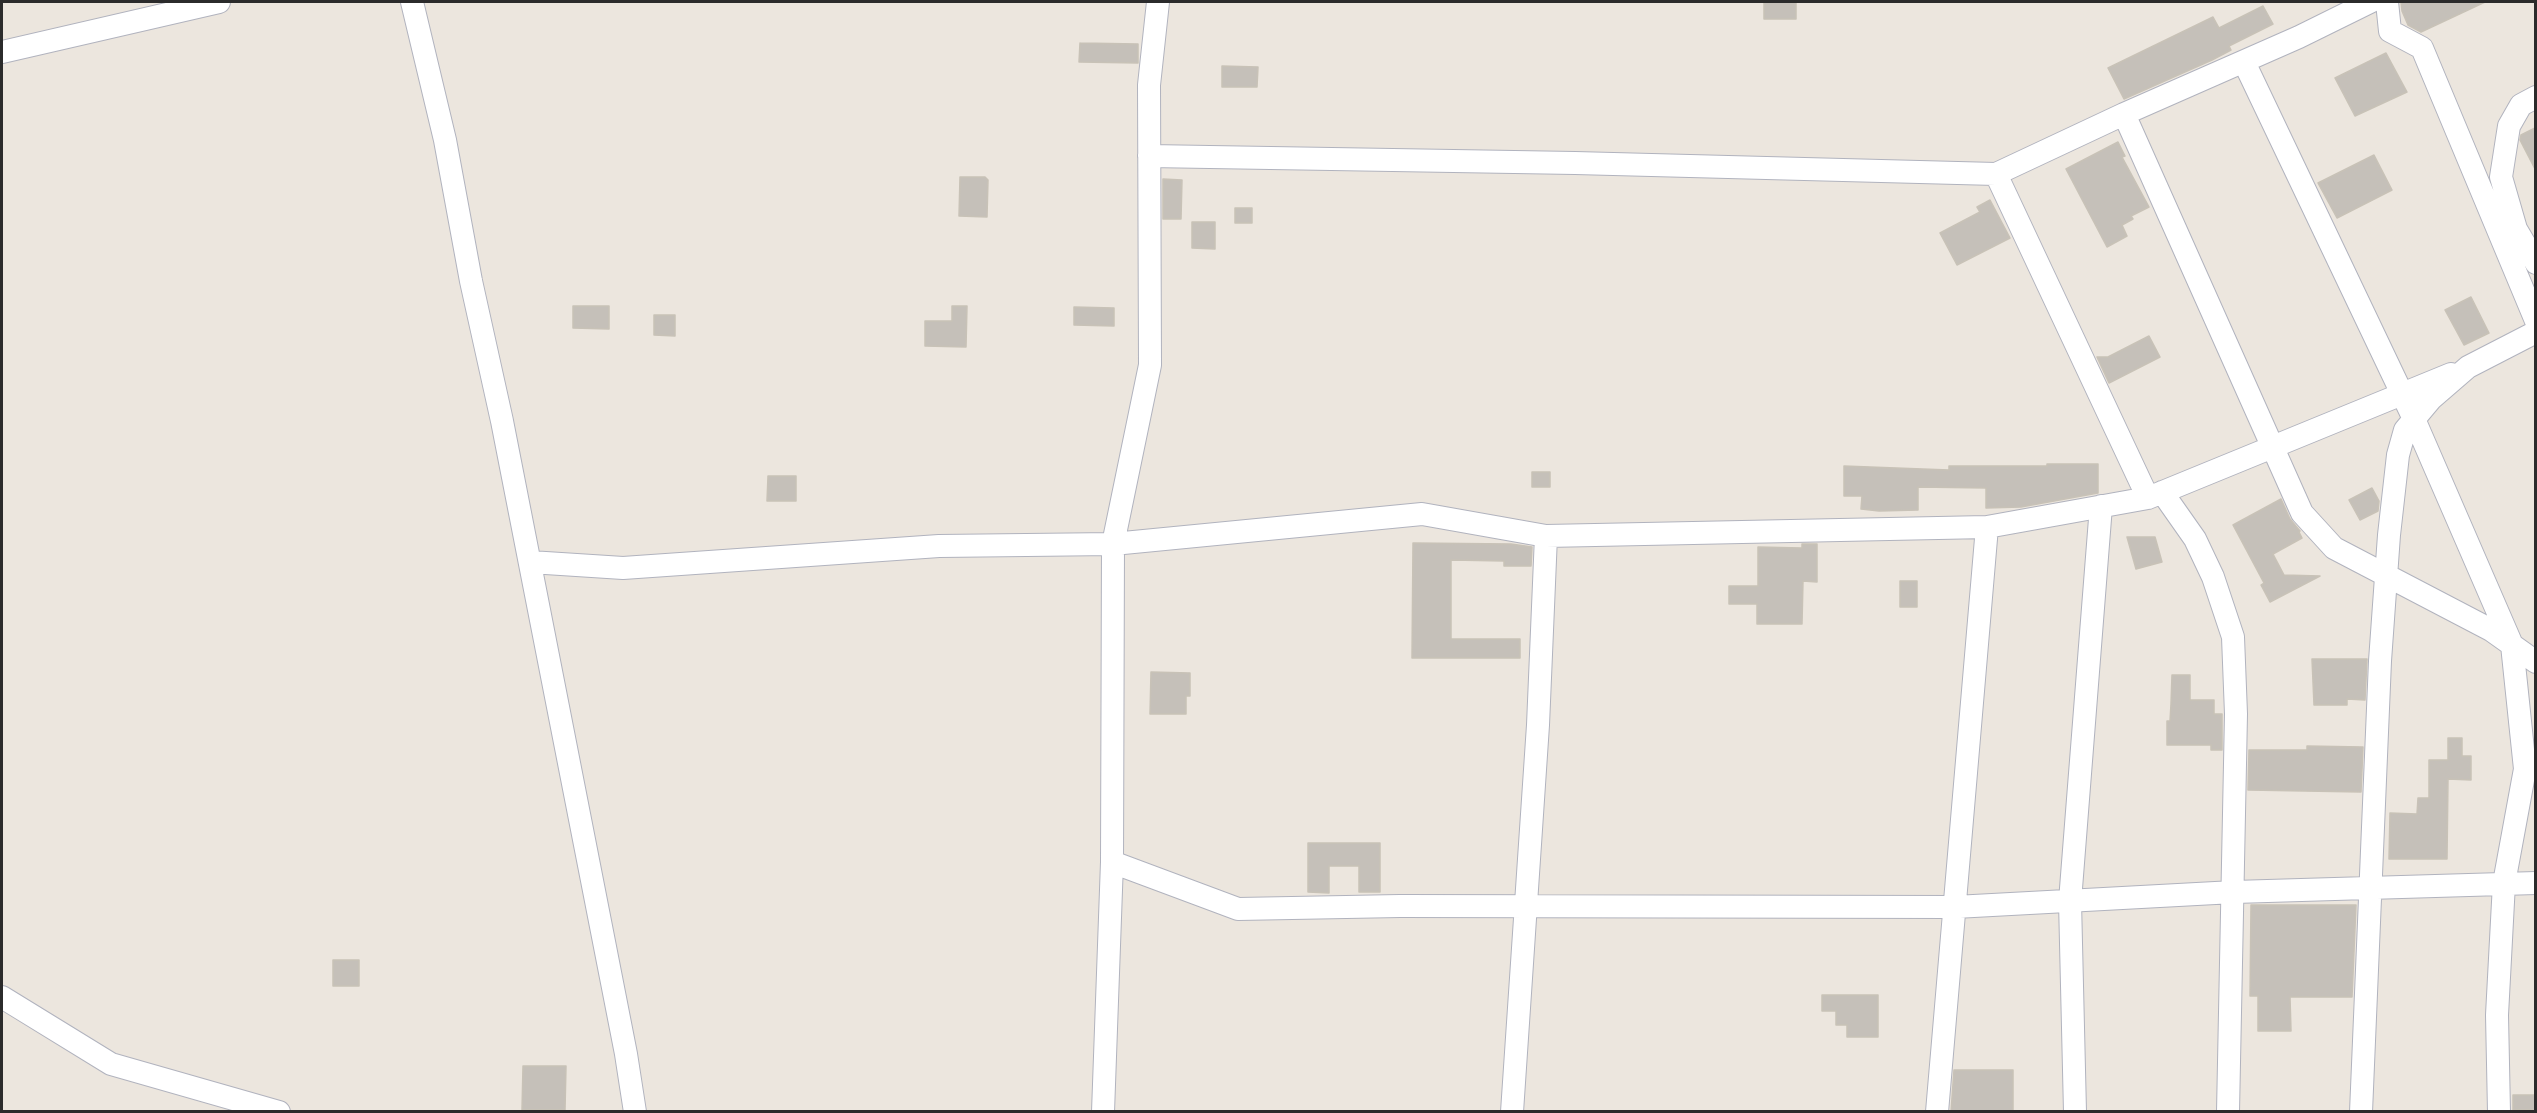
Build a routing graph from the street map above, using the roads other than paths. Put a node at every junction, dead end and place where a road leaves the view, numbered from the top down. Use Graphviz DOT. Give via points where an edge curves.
graph roads {
  1 [pos="219,2"];
  2 [pos="412,2"];
  3 [pos="1158,2"];
  4 [pos="2370,2"];
  5 [pos="2387,2"];
  6 [pos="2,52"];
  7 [pos="2244,62"];
  8 [pos="2535,97"];
  9 [pos="2124,114"];
  10 [pos="1149,156"];
  11 [pos="1996,174"];
  12 [pos="2535,263"];
  13 [pos="2535,321"];
  14 [pos="2535,332"];
  15 [pos="2468,367"];
  16 [pos="2402,394"];
  17 [pos="2414,419"];
  18 [pos="2273,447"];
  19 [pos="2155,495"];
  20 [pos="2101,506"];
  21 [pos="1987,527"];
  22 [pos="1546,536"];
  23 [pos="1113,544"];
  24 [pos="530,562"];
  25 [pos="2386,574"];
  26 [pos="2512,645"];
  27 [pos="2535,662"];
  28 [pos="1112,862"];
  29 [pos="2505,883"];
  30 [pos="2535,883"];
  31 [pos="2370,888"];
  32 [pos="2234,892"];
  33 [pos="2070,901"];
  34 [pos="1526,908"];
  35 [pos="1954,908"];
  36 [pos="2,998"];
  37 [pos="279,1112"];
  38 [pos="635,1112"];
  39 [pos="1103,1112"];
  40 [pos="1512,1112"];
  41 [pos="1937,1112"];
  42 [pos="2075,1112"];
  43 [pos="2228,1112"];
  44 [pos="2361,1112"];
  45 [pos="2499,1112"];
  1 -- 6 [label="street"];
  2 -- 24 [label="street" via="445,140"];
  3 -- 10 [label="street" via="1149,85"];
  4 -- 7 [label="street"];
  5 -- 13 [label="street" via="2390,31 2422,48"];
  7 -- 9 [label="street"];
  7 -- 16 [label="street"];
  8 -- 12 [label="street" via="2521,105 2509,126 2501,177 2516,230"];
  9 -- 11 [label="street"];
  9 -- 18 [label="street"];
  10 -- 11 [label="street"];
  10 -- 23 [label="street" via="1150,365"];
  11 -- 19 [label="street"];
  14 -- 15 [label="street"];
  15 -- 16 [label="street"];
  15 -- 17 [label="street" via="2430,399"];
  16 -- 17 [label="street"];
  16 -- 18 [label="street"];
  17 -- 25 [label="street" via="2405,429 2398,455"];
  17 -- 26 [label="street"];
  18 -- 19 [label="street"];
  18 -- 25 [label="street" via="2302,513 2334,548"];
  19 -- 20 [label="street"];
  19 -- 32 [label="street" via="2195,539 2213,577 2233,637"];
  20 -- 21 [label="street"];
  20 -- 33 [label="street"];
  21 -- 22 [label="street"];
  21 -- 35 [label="street"];
  22 -- 23 [label="street" via="1422,514"];
  22 -- 34 [label="street"];
  23 -- 24 [label="street" via="939,546 623,568"];
  23 -- 28 [label="street"];
  24 -- 38 [label="street"];
  25 -- 26 [label="street"];
  25 -- 31 [label="street"];
  26 -- 27 [label="street"];
  26 -- 29 [label="street" via="2525,769"];
  28 -- 34 [label="street" via="1238,909"];
  28 -- 39 [label="street"];
  29 -- 30 [label="street"];
  29 -- 31 [label="street"];
  29 -- 45 [label="street" via="2498,1015"];
  31 -- 32 [label="street"];
  31 -- 44 [label="street"];
  32 -- 33 [label="street"];
  32 -- 43 [label="street"];
  33 -- 35 [label="street"];
  33 -- 42 [label="street"];
  34 -- 35 [label="street"];
  34 -- 40 [label="street"];
  35 -- 41 [label="street"];
  36 -- 37 [label="street" via="111,1064"];
}
